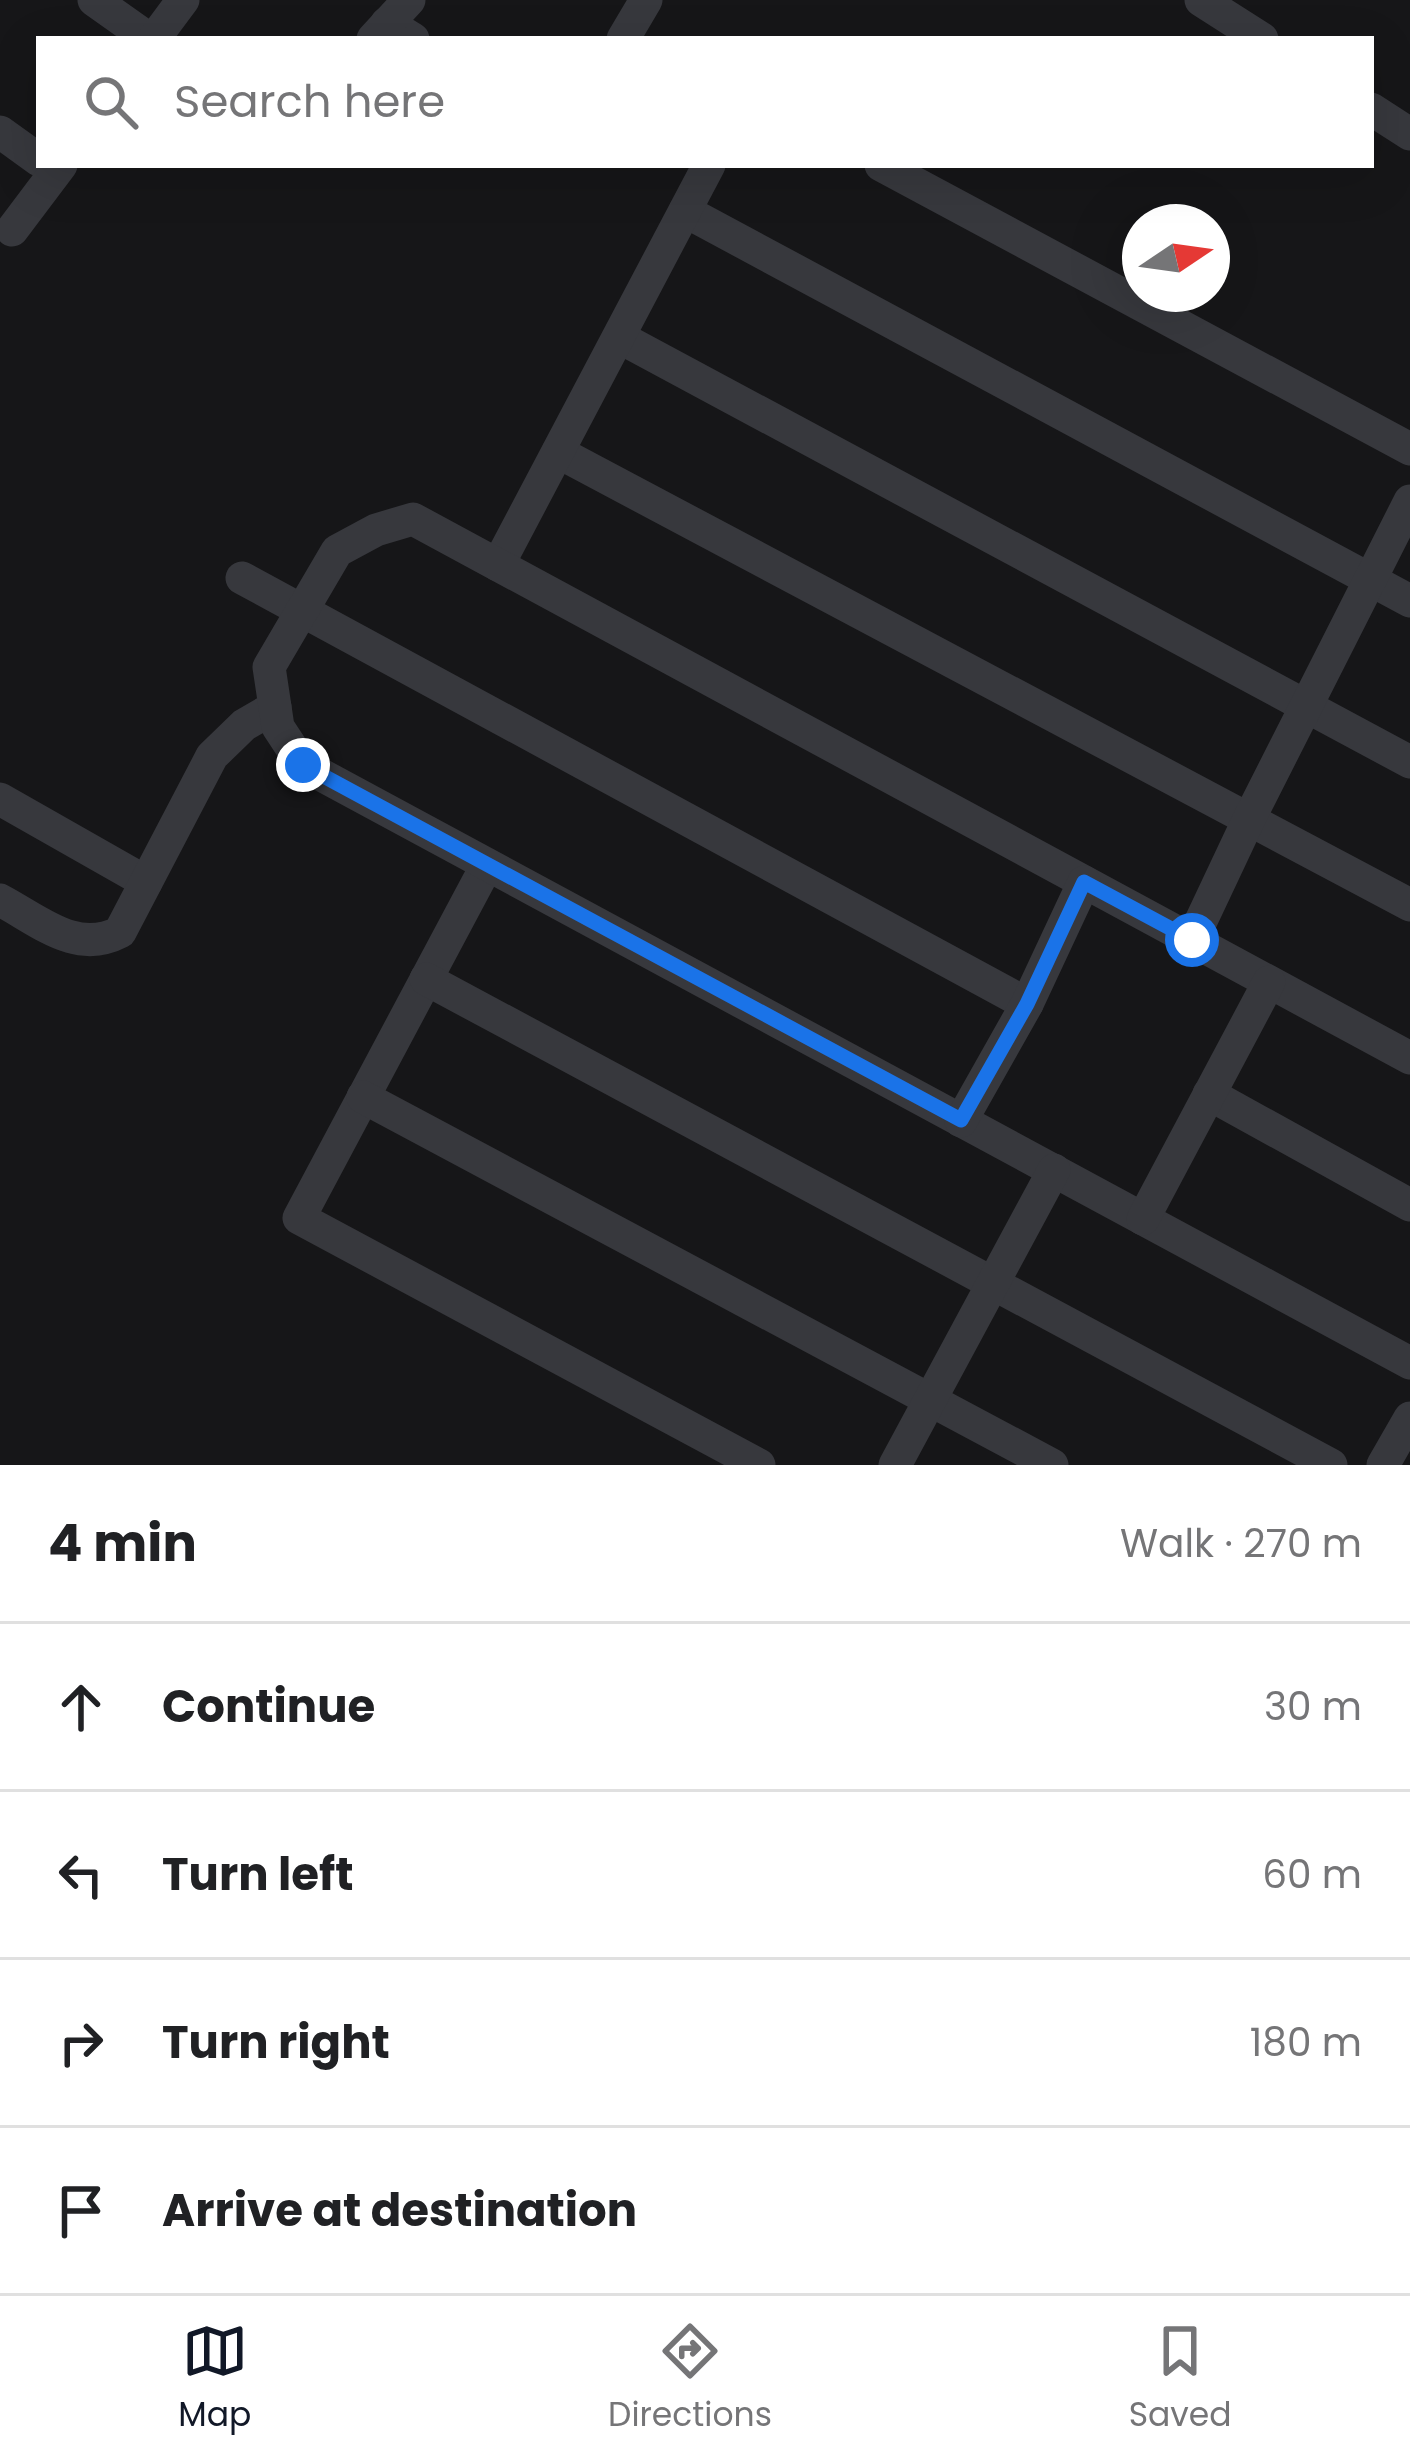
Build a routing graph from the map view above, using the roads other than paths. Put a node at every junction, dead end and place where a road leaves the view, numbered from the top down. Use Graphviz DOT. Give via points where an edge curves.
graph roads {
  1 [pos="94,0"];
  2 [pos="183,0"];
  3 [pos="646,0"];
  4 [pos="1201,0"];
  5 [pos="148,36"];
  6 [pos="154,36"];
  7 [pos="632,36"];
  8 [pos="1257,36"];
  9 [pos="1374,111"];
  10 [pos="0,132"];
  11 [pos="1410,134"];
  12 [pos="36,155"];
  13 [pos="49,168"];
  14 [pos="707,168"];
  15 [pos="887,168"];
  16 [pos="685,211"];
  17 [pos="12,230"];
  18 [pos="619,337"];
  19 [pos="1410,449"];
  20 [pos="558,452"];
  21 [pos="1410,501"];
  22 [pos="498,565"];
  23 [pos="242,578"];
  24 [pos="1371,580"];
  25 [pos="1410,602"];
  26 [pos="301,613"];
  27 [pos="275,707"];
  28 [pos="1308,707"];
  29 [pos="1410,761"];
  30 [pos="0,799"];
  31 [pos="1249,819"];
  32 [pos="488,865"];
  33 [pos="146,882"];
  34 [pos="1084,882"];
  35 [pos="0,900"];
  36 [pos="1410,905"];
  37 [pos="1192,940"];
  38 [pos="426,979"];
  39 [pos="1269,982"];
  40 [pos="1027,1004"];
  41 [pos="1410,1058"];
  42 [pos="1210,1094"];
  43 [pos="363,1097"];
  44 [pos="961,1120"];
  45 [pos="1054,1170"];
  46 [pos="1410,1204"];
  47 [pos="1143,1219"];
  48 [pos="992,1283"];
  49 [pos="1410,1363"];
  50 [pos="930,1400"];
  51 [pos="1410,1418"];
  52 [pos="759,1465"];
  53 [pos="895,1465"];
  54 [pos="1052,1465"];
  55 [pos="1331,1465"];
  56 [pos="1383,1465"];
  1 -- 5 [label="street"];
  2 -- 6 [label="street"];
  3 -- 7 [label="street"];
  4 -- 8 [label="street"];
  9 -- 11 [label="street"];
  10 -- 12 [label="street"];
  13 -- 17 [label="street"];
  14 -- 16 [label="street"];
  15 -- 19 [label="street"];
  16 -- 18 [label="street"];
  16 -- 24 [label="street"];
  18 -- 20 [label="street"];
  18 -- 28 [label="street"];
  20 -- 22 [label="street"];
  20 -- 31 [label="street"];
  21 -- 24 [label="street"];
  22 -- 26 [label="street" via="413,519 337,550"];
  22 -- 34 [label="street"];
  23 -- 26 [label="street"];
  24 -- 25 [label="street"];
  24 -- 28 [label="street"];
  26 -- 27 [label="street" via="269,667"];
  26 -- 40 [label="street"];
  27 -- 32 [label="street" via="303,765"];
  27 -- 33 [label="street" via="212,756"];
  28 -- 29 [label="street"];
  28 -- 31 [label="street"];
  30 -- 33 [label="street"];
  31 -- 36 [label="street"];
  31 -- 37 [label="street"];
  32 -- 38 [label="street"];
  32 -- 44 [label="street"];
  33 -- 35 [label="street" via="120,932 100,942 76,941"];
  34 -- 37 [label="street"];
  34 -- 40 [label="street"];
  37 -- 39 [label="street"];
  38 -- 43 [label="street"];
  38 -- 48 [label="street"];
  39 -- 41 [label="street"];
  39 -- 42 [label="street"];
  40 -- 44 [label="street"];
  42 -- 46 [label="street"];
  42 -- 47 [label="street"];
  43 -- 50 [label="street"];
  43 -- 52 [label="street" via="298,1218"];
  44 -- 45 [label="street"];
  45 -- 47 [label="street"];
  45 -- 48 [label="street"];
  47 -- 49 [label="street"];
  48 -- 50 [label="street"];
  48 -- 55 [label="street"];
  50 -- 53 [label="street"];
  50 -- 54 [label="street"];
  51 -- 56 [label="street"];
}
